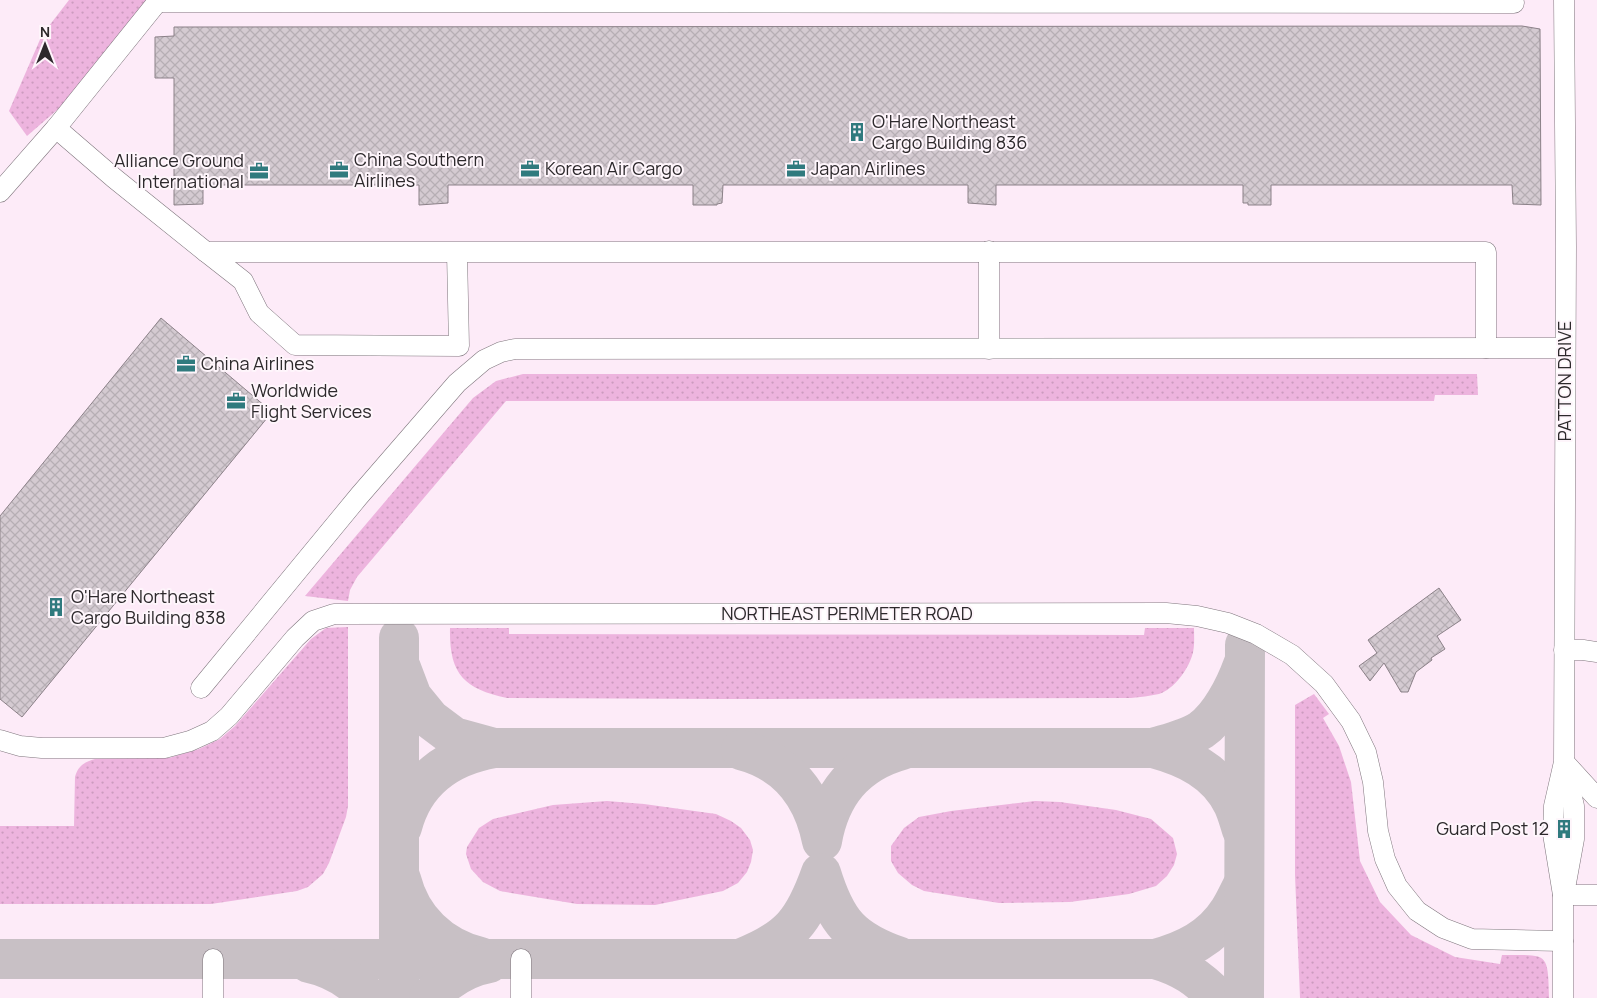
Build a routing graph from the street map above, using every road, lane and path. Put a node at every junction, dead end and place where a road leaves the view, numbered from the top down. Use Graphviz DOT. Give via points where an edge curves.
graph roads {
  1 [pos="1564,0"];
  2 [pos="158,1"];
  3 [pos="1514,3"];
  4 [pos="56,128"];
  5 [pos="0,192"];
  6 [pos="989,251"];
  7 [pos="206,252"];
  8 [pos="457,253"];
  9 [pos="459,346"];
  10 [pos="1486,348"];
  11 [pos="1565,348"];
  12 [pos="989,349"];
  13 [pos="484,360"];
  14 [pos="1564,650"];
  15 [pos="1597,652"];
  16 [pos="201,688"];
  17 [pos="0,740"];
  18 [pos="1564,762"];
  19 [pos="1597,798"];
  20 [pos="1563,895"];
  21 [pos="1597,895"];
  22 [pos="1563,941"];
  23 [pos="213,959"];
  24 [pos="521,959"];
  25 [pos="213,998"];
  26 [pos="521,998"];
  27 [pos="1563,998"];
  1 -- 11 [label="street, PATTON DRIVE"];
  2 -- 3 [label="street"];
  2 -- 4 [label="street"];
  4 -- 5 [label="street"];
  4 -- 7 [label="street"];
  6 -- 8 [label="street"];
  6 -- 10 [label="street" via="1486,252"];
  6 -- 12 [label="street"];
  7 -- 8 [label="street"];
  7 -- 9 [label="street" via="243,281 259,313 295,345"];
  8 -- 9 [label="street"];
  9 -- 13 [label="street"];
  10 -- 11 [label="street"];
  10 -- 12 [label="street"];
  11 -- 14 [label="street, PATTON DRIVE"];
  12 -- 13 [label="street" via="515,350"];
  13 -- 16 [label="street" via="464,376 415,431"];
  14 -- 15 [label="street"];
  14 -- 18 [label="street, PATTON DRIVE"];
  17 -- 22 [label="street, NORTHEAST PERIMETER ROAD" via="42,748 164,748 190,741 212,731 229,716 313,621 334,614 1166,613 1196,616 1256,634 1292,655 1324,684 1351,721 1366,752 1384,860 1397,886 1417,910 1443,928 1472,939"];
  18 -- 19 [label="street"];
  18 -- 20 [label="street, PATTON DRIVE" via="1574,806 1574,839"];
  20 -- 21 [label="street"];
  20 -- 22 [label="street, PATTON DRIVE"];
  22 -- 27 [label="street, PATTON DRIVE"];
  23 -- 25 [label="street"];
  24 -- 26 [label="street"];
}
